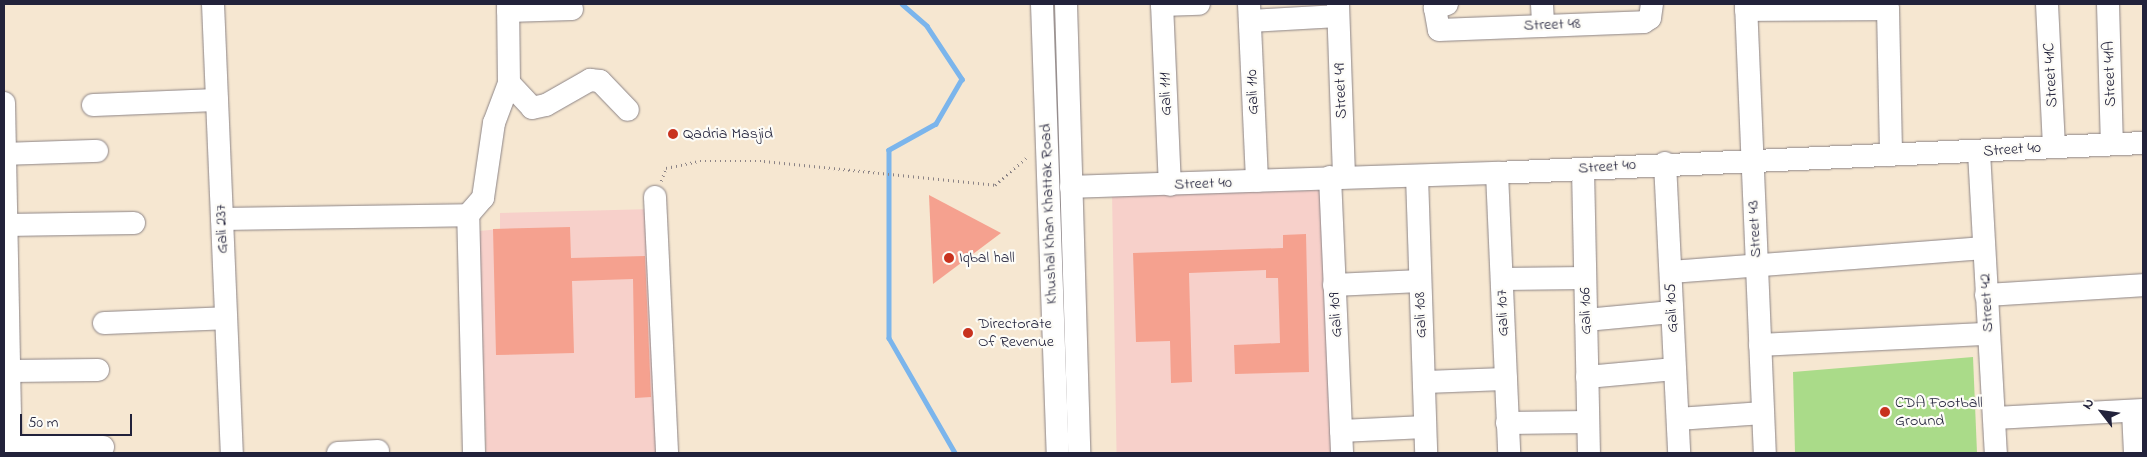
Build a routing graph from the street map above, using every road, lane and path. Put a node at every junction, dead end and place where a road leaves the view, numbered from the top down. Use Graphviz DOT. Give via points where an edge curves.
graph roads {
  1 [pos="213,4"];
  2 [pos="1042,4"];
  3 [pos="1066,4"];
  4 [pos="1199,4"];
  5 [pos="1442,4"];
  6 [pos="1652,4"];
  7 [pos="2047,4"];
  8 [pos="2108,4"];
  9 [pos="1162,5"];
  10 [pos="508,7"];
  11 [pos="1746,7"];
  12 [pos="572,9"];
  13 [pos="1338,10"];
  14 [pos="1250,13"];
  15 [pos="1543,15"];
  16 [pos="509,83"];
  17 [pos="217,100"];
  18 [pos="4,104"];
  19 [pos="93,105"];
  20 [pos="628,110"];
  21 [pos="1047,140"];
  22 [pos="2112,143"];
  23 [pos="2143,143"];
  24 [pos="2054,146"];
  25 [pos="97,151"];
  26 [pos="1980,152"];
  27 [pos="5,154"];
  28 [pos="1891,155"];
  29 [pos="1751,159"];
  30 [pos="1665,164"];
  31 [pos="1583,170"];
  32 [pos="1497,173"];
  33 [pos="1417,176"];
  34 [pos="1337,177"];
  35 [pos="1257,181"];
  36 [pos="1170,185"];
  37 [pos="1071,187"];
  38 [pos="655,197"];
  39 [pos="468,215"];
  40 [pos="222,219"];
  41 [pos="134,223"];
  42 [pos="6,225"];
  43 [pos="1984,248"];
  44 [pos="1756,262"];
  45 [pos="1671,272"];
  46 [pos="1585,278"];
  47 [pos="1502,279"];
  48 [pos="1420,281"];
  49 [pos="1334,285"];
  50 [pos="2143,285"];
  51 [pos="1986,295"];
  52 [pos="1063,300"];
  53 [pos="6,312"];
  54 [pos="1672,312"];
  55 [pos="226,318"];
  56 [pos="1586,320"];
  57 [pos="104,323"];
  58 [pos="1988,334"];
  59 [pos="1760,345"];
  60 [pos="1675,369"];
  61 [pos="98,370"];
  62 [pos="10,371"];
  63 [pos="1587,377"];
  64 [pos="1506,379"];
  65 [pos="1424,382"];
  66 [pos="2138,410"];
  67 [pos="1763,413"];
  68 [pos="1995,418"];
  69 [pos="1678,419"];
  70 [pos="1588,422"];
  71 [pos="1507,423"];
  72 [pos="1425,427"];
  73 [pos="1341,442"];
  74 [pos="103,447"];
  75 [pos="11,450"];
  76 [pos="378,451"];
  77 [pos="232,453"];
  78 [pos="338,453"];
  79 [pos="474,453"];
  80 [pos="667,453"];
  81 [pos="1058,453"];
  82 [pos="1079,453"];
  83 [pos="1426,453"];
  84 [pos="1508,453"];
  85 [pos="1590,453"];
  86 [pos="1679,453"];
  87 [pos="1765,453"];
  88 [pos="1996,453"];
  89 [pos="2135,453"];
  1 -- 17 [label="street, Gali 237"];
  2 -- 21 [label="street, Khushal Khan Khattak Road"];
  3 -- 37 [label="street, Khushal Khan Khattak Road"];
  4 -- 9 [label="street"];
  5 -- 15 [label="street, Street 48" via="1438,28"];
  6 -- 15 [label="street, Street 48" via="1650,18 1644,22"];
  7 -- 24 [label="street, Street 41C"];
  8 -- 22 [label="street, Street 41A"];
  9 -- 36 [label="street, Gali 111"];
  10 -- 12 [label="street"];
  10 -- 16 [label="street"];
  11 -- 28 [label="street" via="1888,9"];
  11 -- 29 [label="street, Street 43"];
  13 -- 14 [label="street"];
  13 -- 34 [label="street, Street 49"];
  14 -- 35 [label="street, Gali 110"];
  16 -- 20 [label="street" via="532,108 546,105 590,80 600,81"];
  16 -- 39 [label="street" via="494,123 483,198"];
  17 -- 19 [label="street"];
  17 -- 40 [label="street, Gali 237"];
  18 -- 27 [label="street"];
  21 -- 38 [label="path" via="995,185 900,178 764,161 700,162 666,168"];
  21 -- 52 [label="street, Khushal Khan Khattak Road"];
  22 -- 23 [label="street, Street 40"];
  22 -- 24 [label="street, Street 40"];
  24 -- 26 [label="street, Street 40"];
  25 -- 27 [label="street"];
  26 -- 28 [label="street, Street 40"];
  26 -- 43 [label="street, Street 42"];
  27 -- 42 [label="street"];
  28 -- 29 [label="street, Street 40"];
  29 -- 30 [label="street, Street 40"];
  29 -- 44 [label="street, Street 43"];
  30 -- 31 [label="street, Street 40"];
  30 -- 45 [label="street, Gali 105"];
  31 -- 32 [label="street, Street 40"];
  31 -- 46 [label="street, Gali 106"];
  32 -- 33 [label="street, Street 40"];
  32 -- 47 [label="street, Gali 107"];
  33 -- 34 [label="street, Street 40"];
  33 -- 48 [label="street, Gali 108"];
  34 -- 35 [label="street, Street 40"];
  34 -- 49 [label="street, Gali 109"];
  35 -- 36 [label="street, Street 40"];
  36 -- 37 [label="street, Street 40"];
  37 -- 52 [label="street, Khushal Khan Khattak Road"];
  38 -- 80 [label="street"];
  39 -- 40 [label="street"];
  39 -- 79 [label="street"];
  40 -- 55 [label="street, Gali 237"];
  41 -- 42 [label="street"];
  42 -- 53 [label="street"];
  43 -- 44 [label="street"];
  43 -- 51 [label="street, Street 42"];
  44 -- 45 [label="street"];
  44 -- 59 [label="street, Street 43"];
  45 -- 54 [label="street, Gali 105"];
  46 -- 47 [label="street"];
  46 -- 56 [label="street, Gali 106"];
  47 -- 64 [label="street, Gali 107"];
  48 -- 49 [label="street"];
  48 -- 65 [label="street, Gali 108"];
  49 -- 73 [label="street, Gali 109"];
  50 -- 51 [label="street"];
  51 -- 58 [label="street, Street 42"];
  52 -- 81 [label="street, Khushal Khan Khattak Road"];
  52 -- 82 [label="street, Khushal Khan Khattak Road"];
  53 -- 62 [label="street"];
  54 -- 56 [label="street"];
  54 -- 60 [label="street, Gali 105"];
  55 -- 57 [label="street"];
  55 -- 77 [label="street, Gali 237"];
  56 -- 63 [label="street, Gali 106"];
  58 -- 59 [label="street"];
  58 -- 68 [label="street, Street 42"];
  59 -- 67 [label="street, Street 43"];
  60 -- 63 [label="street"];
  60 -- 69 [label="street, Gali 105"];
  61 -- 62 [label="street"];
  62 -- 75 [label="street"];
  63 -- 70 [label="street, Gali 106"];
  64 -- 65 [label="street"];
  64 -- 71 [label="street, Gali 107"];
  65 -- 72 [label="street, Gali 108"];
  66 -- 68 [label="street"];
  66 -- 89 [label="street"];
  67 -- 69 [label="street"];
  67 -- 87 [label="street, Street 43"];
  68 -- 88 [label="street, Street 42"];
  69 -- 86 [label="street, Gali 105"];
  70 -- 71 [label="street"];
  70 -- 85 [label="street, Gali 106"];
  71 -- 84 [label="street, Gali 107"];
  72 -- 73 [label="street"];
  72 -- 83 [label="street, Gali 108"];
  74 -- 75 [label="street"];
  76 -- 78 [label="street"];
}
